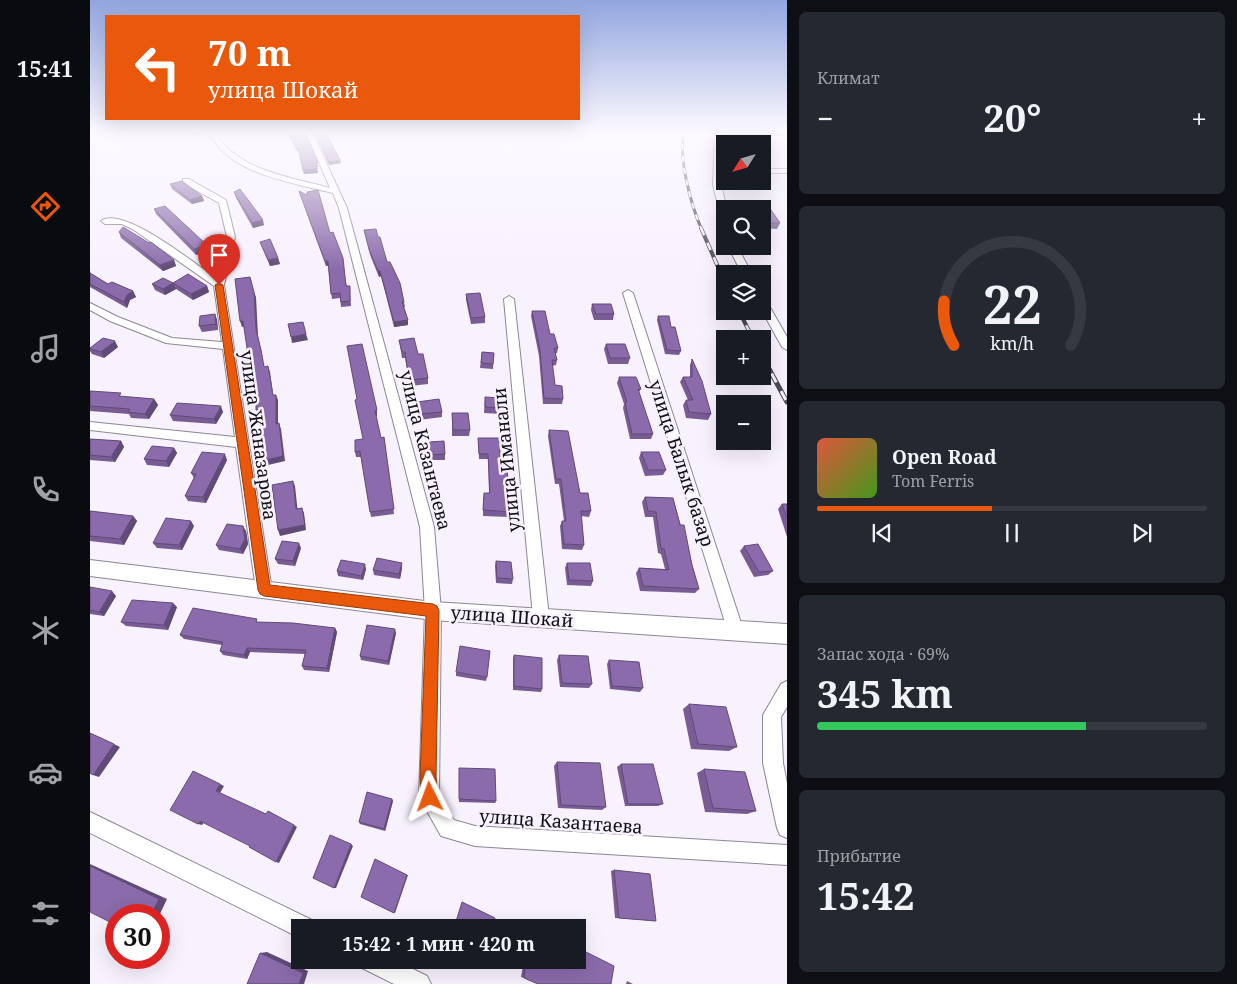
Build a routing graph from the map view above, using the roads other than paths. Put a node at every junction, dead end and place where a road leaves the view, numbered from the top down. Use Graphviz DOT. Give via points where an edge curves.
graph roads {
  1 [pos="286,178"];
  2 [pos="330,178"];
  3 [pos="186,181"];
  4 [pos="336,192"];
  5 [pos="105,221"];
  6 [pos="219,285"];
  7 [pos="628,293"];
  8 [pos="509,299"];
  9 [pos="90,306"];
  10 [pos="771,318"];
  11 [pos="228,346"];
  12 [pos="787,346"];
  13 [pos="90,426"];
  14 [pos="243,443"];
  15 [pos="90,568"];
  16 [pos="264,590"];
  17 [pos="433,611"];
  18 [pos="541,617"];
  19 [pos="736,632"];
  20 [pos="787,634"];
  21 [pos="787,690"];
  22 [pos="90,822"];
  23 [pos="787,828"];
  24 [pos="787,855"];
  25 [pos="291,922"];
  26 [pos="388,969"];
  27 [pos="418,984"];
  1 -- 4 [label="street"];
  2 -- 4 [label="street, улица Казантаева"];
  3 -- 6 [label="street, улица Жаназарова" via="222,202 231,237"];
  4 -- 17 [label="street, улица Казантаева" via="343,208 427,527"];
  5 -- 6 [label="street" via="124,222 137,228"];
  6 -- 11 [label="street, улица Жаназарова"];
  7 -- 19 [label="street, улица Балык базар"];
  8 -- 18 [label="street, улица Иманали"];
  9 -- 11 [label="street" via="170,341"];
  10 -- 12 [label="street"];
  11 -- 14 [label="street, улица Жаназарова"];
  13 -- 14 [label="street"];
  14 -- 16 [label="street, улица Жаназарова"];
  15 -- 16 [label="street, улица Шокай"];
  16 -- 17 [label="street, улица Шокай"];
  17 -- 18 [label="street, улица Шокай"];
  17 -- 24 [label="street, улица Казантаева" via="428,777 430,797 448,829 475,836"];
  18 -- 19 [label="street, улица Шокай"];
  19 -- 20 [label="street, улица Шокай"];
  21 -- 23 [label="street" via="772,715 773,763"];
  22 -- 25 [label="street"];
  26 -- 27 [label="street"];
}
